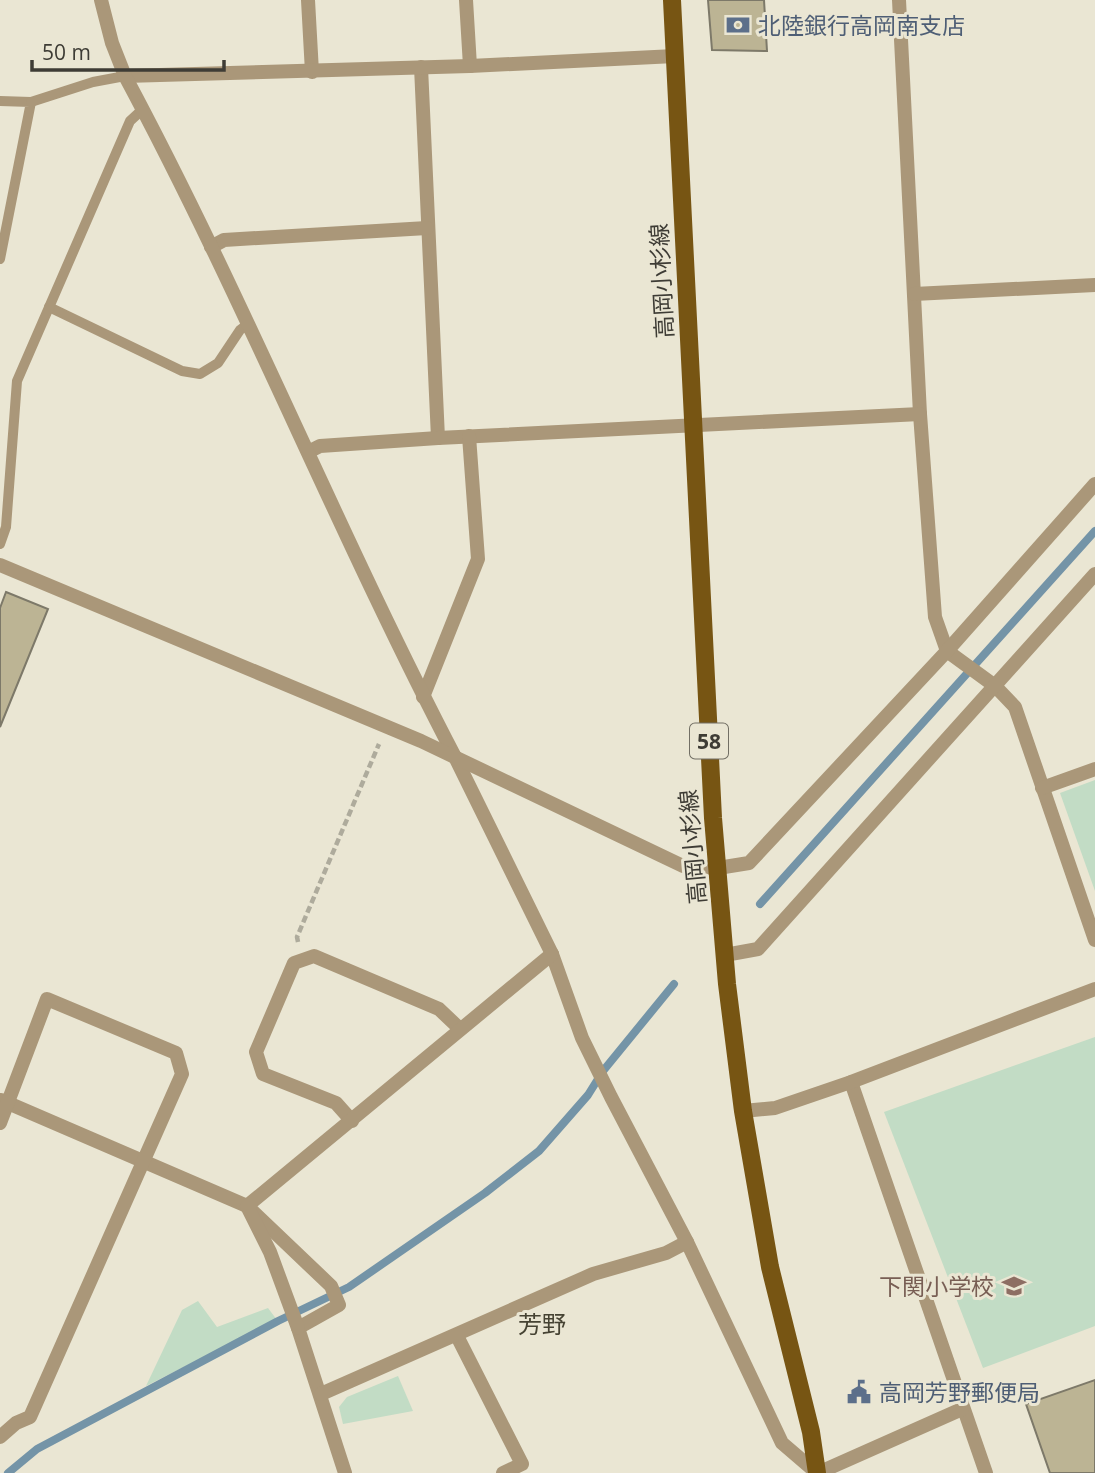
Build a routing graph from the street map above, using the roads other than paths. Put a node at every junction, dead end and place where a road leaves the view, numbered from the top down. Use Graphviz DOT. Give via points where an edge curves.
graph roads {
  1 [pos="101,0"];
  2 [pos="308,0"];
  3 [pos="466,0"];
  4 [pos="672,0"];
  5 [pos="899,0"];
  6 [pos="675,56"];
  7 [pos="470,66"];
  8 [pos="421,67"];
  9 [pos="312,72"];
  10 [pos="125,76"];
  11 [pos="0,101"];
  12 [pos="31,102"];
  13 [pos="143,109"];
  14 [pos="427,228"];
  15 [pos="211,247"];
  16 [pos="0,258"];
  17 [pos="1095,285"];
  18 [pos="914,294"];
  19 [pos="49,307"];
  20 [pos="248,324"];
  21 [pos="920,414"];
  22 [pos="693,426"];
  23 [pos="469,436"];
  24 [pos="438,438"];
  25 [pos="310,451"];
  26 [pos="1095,484"];
  27 [pos="0,544"];
  28 [pos="0,565"];
  29 [pos="1095,574"];
  30 [pos="947,651"];
  31 [pos="995,686"];
  32 [pos="424,696"];
  33 [pos="455,757"];
  34 [pos="1095,769"];
  35 [pos="1042,788"];
  36 [pos="718,869"];
  37 [pos="1095,940"];
  38 [pos="552,954"];
  39 [pos="725,955"];
  40 [pos="1095,989"];
  41 [pos="460,1029"];
  42 [pos="851,1082"];
  43 [pos="4,1102"];
  44 [pos="743,1111"];
  45 [pos="352,1121"];
  46 [pos="0,1123"];
  47 [pos="144,1161"];
  48 [pos="247,1206"];
  49 [pos="687,1242"];
  50 [pos="297,1325"];
  51 [pos="457,1336"];
  52 [pos="321,1394"];
  53 [pos="962,1409"];
  54 [pos="0,1437"];
  55 [pos="345,1473"];
  56 [pos="503,1473"];
  57 [pos="817,1473"];
  58 [pos="986,1473"];
  1 -- 10 [label="street"];
  2 -- 9 [label="street"];
  3 -- 7 [label="street"];
  4 -- 6 [label="main road, 高岡小杉線 / 58"];
  5 -- 18 [label="street"];
  6 -- 7 [label="street"];
  6 -- 22 [label="main road, 高岡小杉線 / 58"];
  7 -- 8 [label="street"];
  8 -- 9 [label="street"];
  8 -- 14 [label="street"];
  9 -- 10 [label="street"];
  10 -- 12 [label="lane"];
  10 -- 13 [label="street"];
  11 -- 12 [label="lane"];
  12 -- 16 [label="lane"];
  13 -- 15 [label="street"];
  13 -- 19 [label="lane" via="130,121"];
  14 -- 15 [label="street" via="224,240"];
  14 -- 24 [label="street"];
  15 -- 20 [label="street"];
  17 -- 18 [label="street"];
  18 -- 21 [label="street"];
  19 -- 20 [label="lane" via="182,371 200,374 218,363"];
  19 -- 27 [label="lane" via="17,381"];
  20 -- 25 [label="street"];
  21 -- 22 [label="street"];
  21 -- 30 [label="street" via="935,617"];
  22 -- 23 [label="street"];
  22 -- 36 [label="main road, 高岡小杉線 / 58"];
  23 -- 24 [label="street"];
  23 -- 32 [label="street" via="478,559"];
  24 -- 25 [label="street" via="320,446"];
  25 -- 32 [label="street"];
  26 -- 30 [label="street"];
  28 -- 33 [label="street"];
  29 -- 31 [label="street"];
  30 -- 31 [label="street"];
  30 -- 36 [label="street" via="750,863"];
  31 -- 35 [label="street" via="1015,707"];
  31 -- 39 [label="street" via="758,949"];
  32 -- 33 [label="street"];
  33 -- 36 [label="street" via="683,866"];
  33 -- 38 [label="street"];
  34 -- 35 [label="street"];
  35 -- 37 [label="street"];
  36 -- 39 [label="main road, 高岡小杉線 / 58"];
  38 -- 41 [label="street"];
  38 -- 49 [label="street" via="583,1038"];
  39 -- 44 [label="main road, 高岡小杉線 / 58"];
  40 -- 42 [label="street"];
  41 -- 45 [label="street"];
  41 -- 45 [label="street" via="439,1009 314,956 294,963 256,1052 263,1074 336,1102"];
  42 -- 44 [label="street" via="775,1108"];
  42 -- 53 [label="street"];
  43 -- 46 [label="street"];
  43 -- 47 [label="street"];
  43 -- 47 [label="street" via="47,999 176,1053 182,1074"];
  44 -- 57 [label="main road, 高岡小杉線 / 58" via="770,1267"];
  45 -- 48 [label="street"];
  47 -- 48 [label="street"];
  47 -- 54 [label="street" via="30,1417"];
  48 -- 50 [label="street"];
  48 -- 50 [label="street" via="331,1286 338,1302"];
  49 -- 51 [label="street" via="666,1253 593,1274"];
  49 -- 57 [label="street" via="782,1443"];
  50 -- 52 [label="street"];
  51 -- 52 [label="street"];
  51 -- 56 [label="street" via="522,1464"];
  52 -- 55 [label="street"];
  53 -- 57 [label="street"];
  53 -- 58 [label="street"];
}
